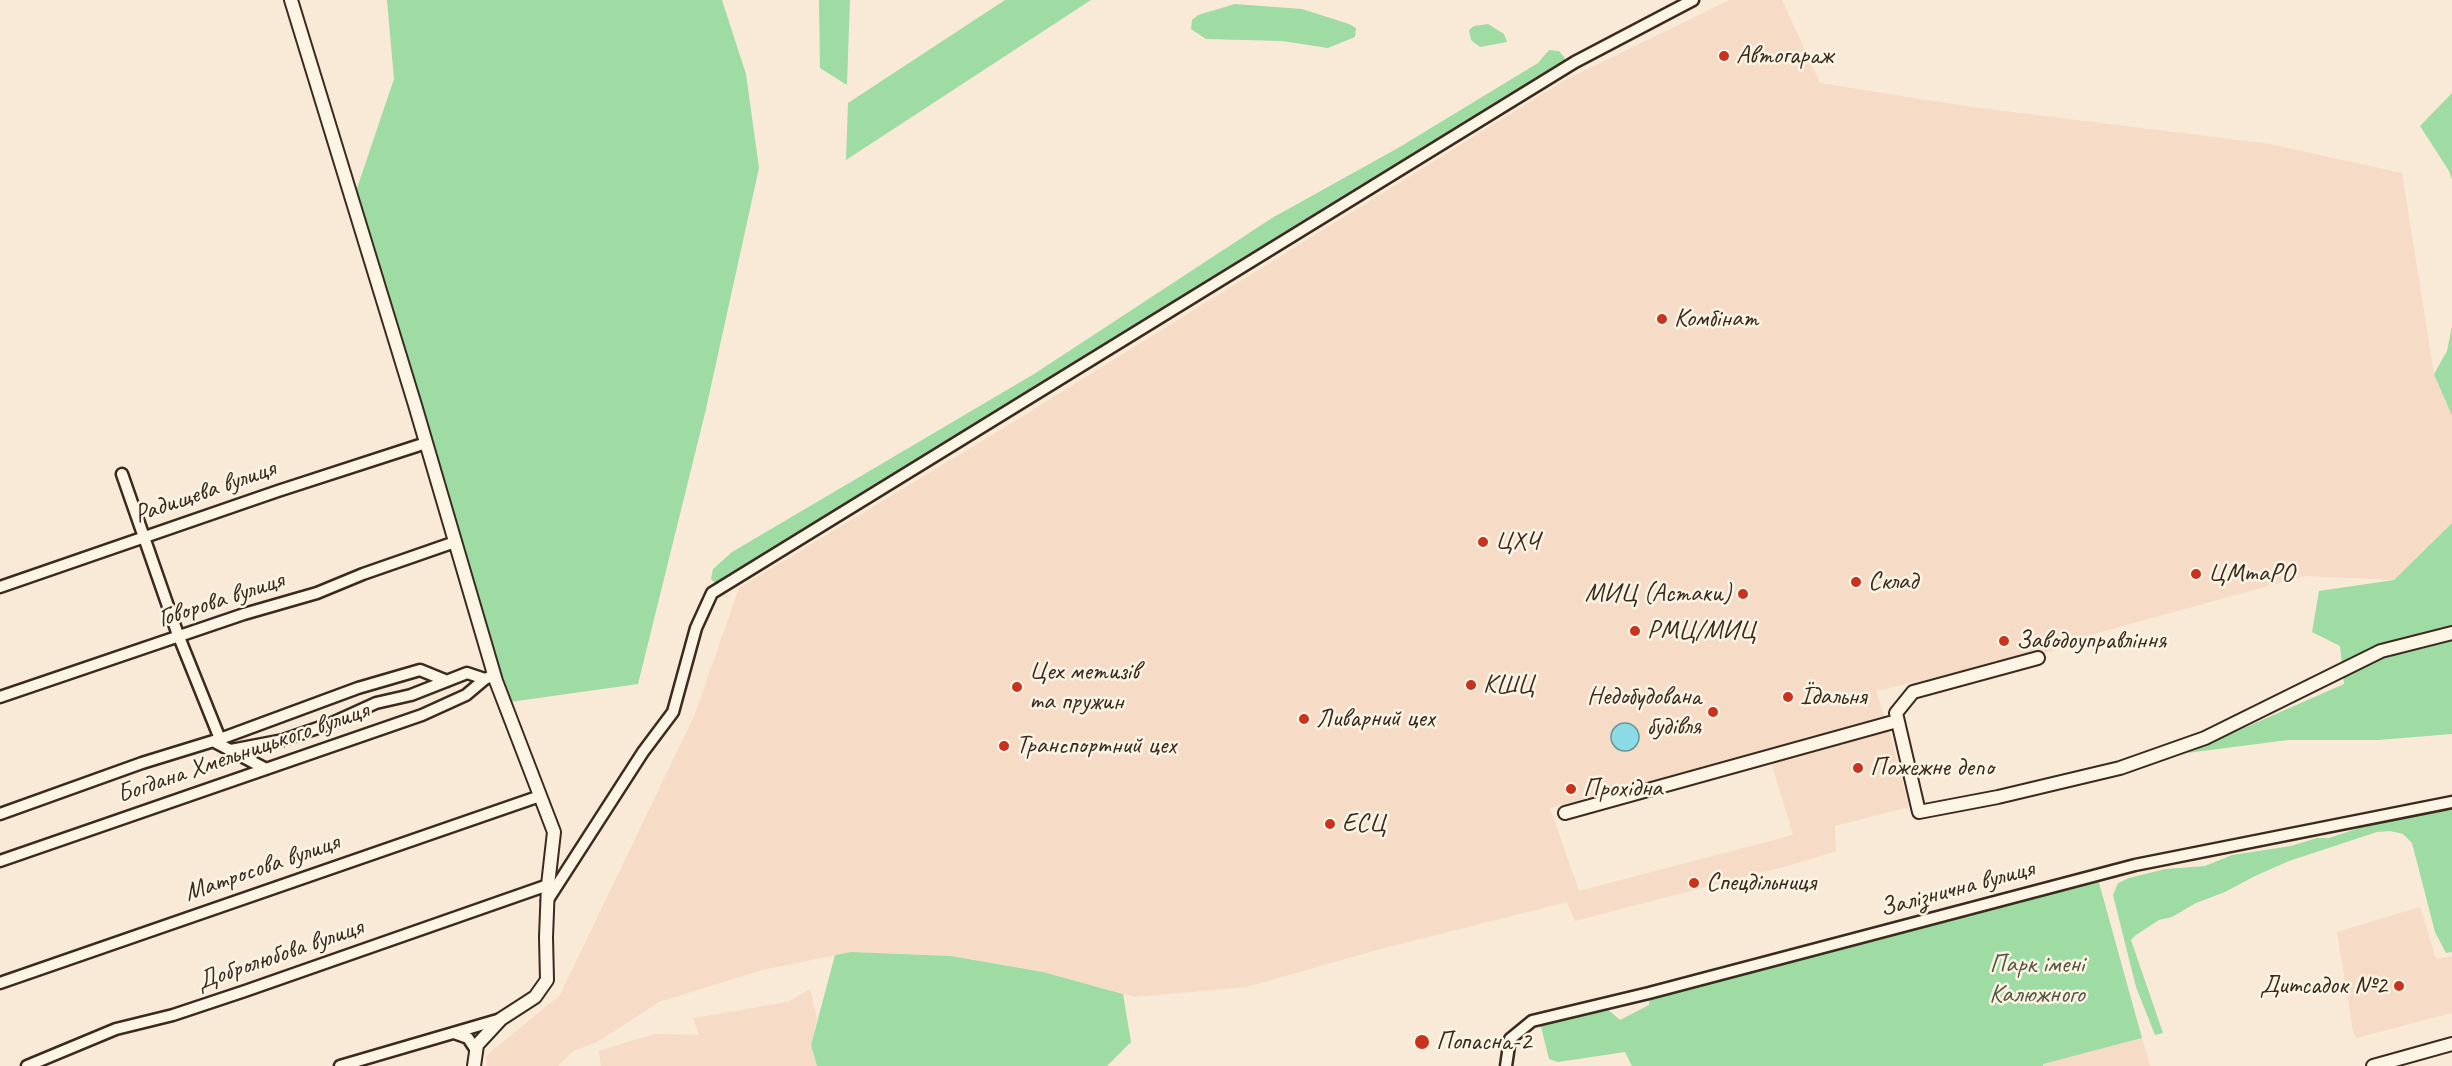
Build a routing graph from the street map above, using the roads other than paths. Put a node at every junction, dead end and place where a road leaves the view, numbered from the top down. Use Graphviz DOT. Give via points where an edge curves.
graph roads {
  1 [pos="291,0"];
  2 [pos="1693,0"];
  3 [pos="426,443"];
  4 [pos="122,474"];
  5 [pos="143,537"];
  6 [pos="455,542"];
  7 [pos="0,587"];
  8 [pos="2452,633"];
  9 [pos="180,637"];
  10 [pos="2038,658"];
  11 [pos="490,677"];
  12 [pos="447,681"];
  13 [pos="0,697"];
  14 [pos="1897,721"];
  15 [pos="216,740"];
  16 [pos="231,750"];
  17 [pos="266,769"];
  18 [pos="540,796"];
  19 [pos="2452,802"];
  20 [pos="1565,813"];
  21 [pos="0,814"];
  22 [pos="0,861"];
  23 [pos="548,885"];
  24 [pos="547,902"];
  25 [pos="0,983"];
  26 [pos="501,1019"];
  27 [pos="454,1033"];
  28 [pos="2452,1044"];
  29 [pos="476,1050"];
  30 [pos="27,1066"];
  31 [pos="340,1066"];
  32 [pos="474,1066"];
  33 [pos="1506,1066"];
  34 [pos="2373,1066"];
  1 -- 3 [label="street"];
  2 -- 24 [label="street" via="1575,62 712,593 696,628 673,712"];
  3 -- 5 [label="street, Радищева вулиця"];
  3 -- 6 [label="street"];
  4 -- 5 [label="street"];
  5 -- 7 [label="street, Радищева вулиця"];
  5 -- 9 [label="street"];
  6 -- 9 [label="street, Говорова вулиця" via="318,593"];
  6 -- 11 [label="street"];
  8 -- 14 [label="street" via="2382,651 2205,738 2120,768 1919,812"];
  9 -- 13 [label="street, Говорова вулиця"];
  9 -- 15 [label="street"];
  10 -- 14 [label="street" via="1913,692 1896,713"];
  11 -- 12 [label="street" via="467,673"];
  11 -- 17 [label="street, Богдана Хмельницького вулиця" via="466,695 422,715"];
  11 -- 18 [label="street"];
  12 -- 15 [label="street, Богдана Хмельницького вулиця" via="420,670 358,688"];
  12 -- 16 [label="street" via="376,703 283,740"];
  14 -- 20 [label="street"];
  15 -- 16 [label="street"];
  15 -- 21 [label="street, Богдана Хмельницького вулиця"];
  16 -- 17 [label="street"];
  17 -- 22 [label="street, Богдана Хмельницького вулиця"];
  18 -- 23 [label="street" via="554,832"];
  18 -- 25 [label="street, Матросова вулиця"];
  19 -- 33 [label="street, Залізнична вулиця" via="2135,864 1532,1021 1510,1039"];
  23 -- 24 [label="street"];
  23 -- 30 [label="street, Добролюбова вулиця" via="214,1002 116,1029"];
  24 -- 26 [label="street" via="547,980 535,997"];
  26 -- 27 [label="street"];
  26 -- 29 [label="street"];
  27 -- 29 [label="street" via="468,1038"];
  27 -- 31 [label="street"];
  28 -- 34 [label="street"];
  29 -- 32 [label="street"];
}
